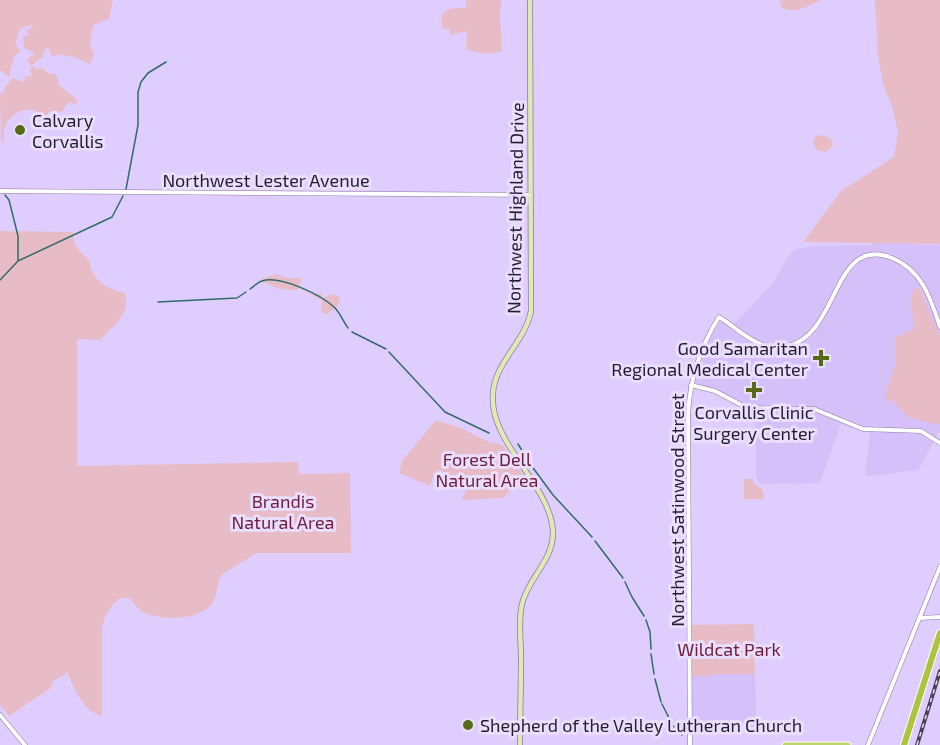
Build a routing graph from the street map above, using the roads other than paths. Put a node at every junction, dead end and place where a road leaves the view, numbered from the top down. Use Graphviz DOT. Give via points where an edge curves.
graph roads {
  1 [pos="530,0"];
  2 [pos="1,191"];
  3 [pos="531,195"];
  4 [pos="940,327"];
  5 [pos="691,385"];
  6 [pos="939,440"];
  7 [pos="940,567"];
  8 [pos="940,617"];
  9 [pos="919,618"];
  10 [pos="940,633"];
  11 [pos="0,716"];
  12 [pos="25,745"];
  13 [pos="520,745"];
  14 [pos="690,745"];
  15 [pos="785,745"];
  16 [pos="848,745"];
  17 [pos="868,745"];
  18 [pos="904,745"];
  1 -- 3 [label="main road, Northwest Highland Drive"];
  2 -- 3 [label="street, Northwest Lester Avenue"];
  3 -- 13 [label="main road, Northwest Highland Drive" via="531,311 524,332 497,375 492,396 497,421 544,503 552,528 549,555 528,589 521,610"];
  4 -- 5 [label="street, Northwest Satinwood Street" via="918,277 899,261 876,255 864,257 842,277 819,324 794,345 765,346 719,317 703,347"];
  5 -- 6 [label="street" via="719,392 747,408 814,409 857,428 916,430"];
  5 -- 14 [label="street, Northwest Satinwood Street"];
  7 -- 9 [label="street"];
  8 -- 9 [label="street"];
  9 -- 17 [label="street"];
  10 -- 18 [label="highway"];
  11 -- 12 [label="street"];
  15 -- 16 [label="main road"];
}
